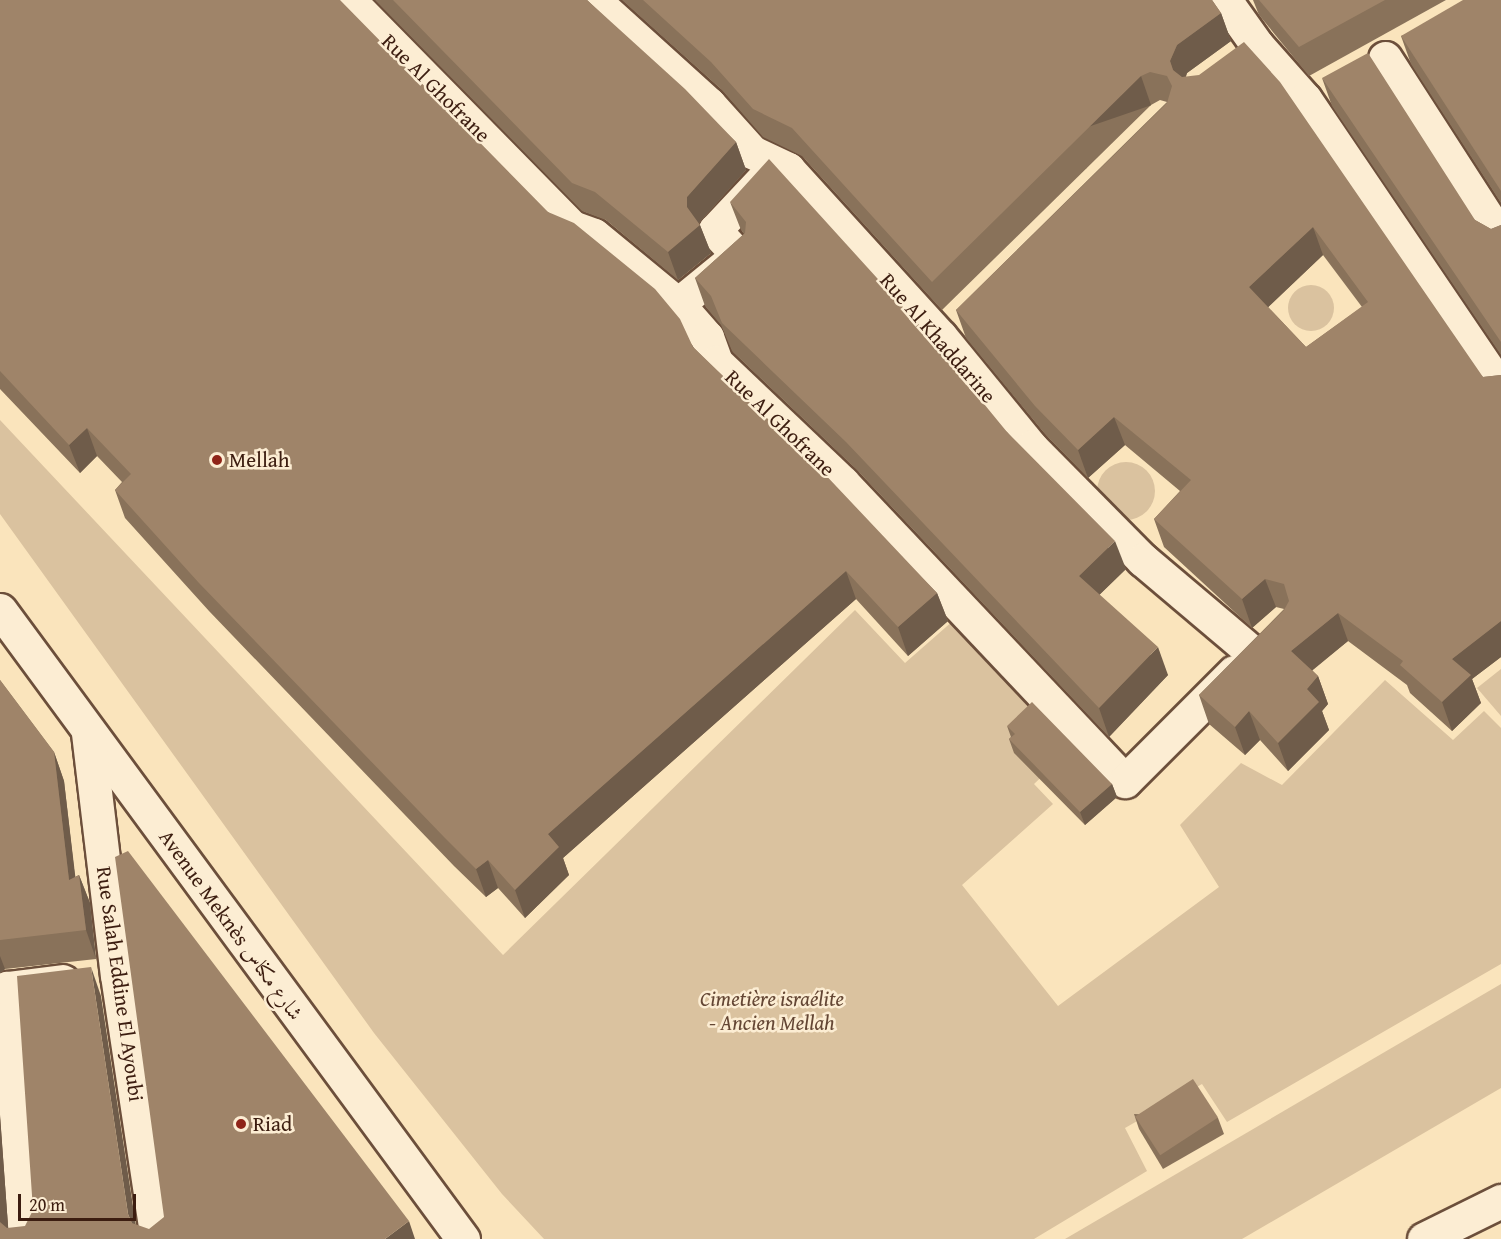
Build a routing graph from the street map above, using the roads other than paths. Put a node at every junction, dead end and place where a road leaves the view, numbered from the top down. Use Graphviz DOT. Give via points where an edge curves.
graph roads {
  1 [pos="594,0"];
  2 [pos="1225,0"];
  3 [pos="353,1"];
  4 [pos="1417,41"];
  5 [pos="1385,58"];
  6 [pos="1305,99"];
  7 [pos="771,161"];
  8 [pos="1501,238"];
  9 [pos="678,304"];
  10 [pos="966,312"];
  11 [pos="941,337"];
  12 [pos="1501,388"];
  13 [pos="0,610"];
  14 [pos="1264,642"];
  15 [pos="88,729"];
  16 [pos="117,975"];
  17 [pos="1501,1201"];
  18 [pos="25,1239"];
  19 [pos="157,1239"];
  20 [pos="462,1239"];
  21 [pos="1424,1239"];
  1 -- 7 [label="street, Rue Al Khaddarine" via="709,104 752,152"];
  2 -- 6 [label="street" via="1244,54"];
  3 -- 9 [label="street, Rue Al Ghofrane" via="572,227 594,235"];
  4 -- 5 [label="street"];
  5 -- 6 [label="street"];
  5 -- 8 [label="street"];
  6 -- 12 [label="street"];
  7 -- 9 [label="street" via="763,180 715,230 738,255"];
  7 -- 11 [label="street, Rue Al Khaddarine" via="788,169"];
  9 -- 14 [label="street, Rue Al Ghofrane" via="707,337 716,362 843,483 1125,781"];
  10 -- 11 [label="street"];
  11 -- 14 [label="street, Rue Al Khaddarine" via="1031,447 1143,561"];
  13 -- 15 [label="street, Avenue Meknès شارع مكناس"];
  15 -- 16 [label="street, Rue Salah Eddine El Ayoubi"];
  15 -- 20 [label="street, Avenue Meknès شارع مكناس"];
  16 -- 18 [label="street" via="7,988"];
  16 -- 19 [label="street, Rue Salah Eddine El Ayoubi"];
  17 -- 21 [label="street"];
}
